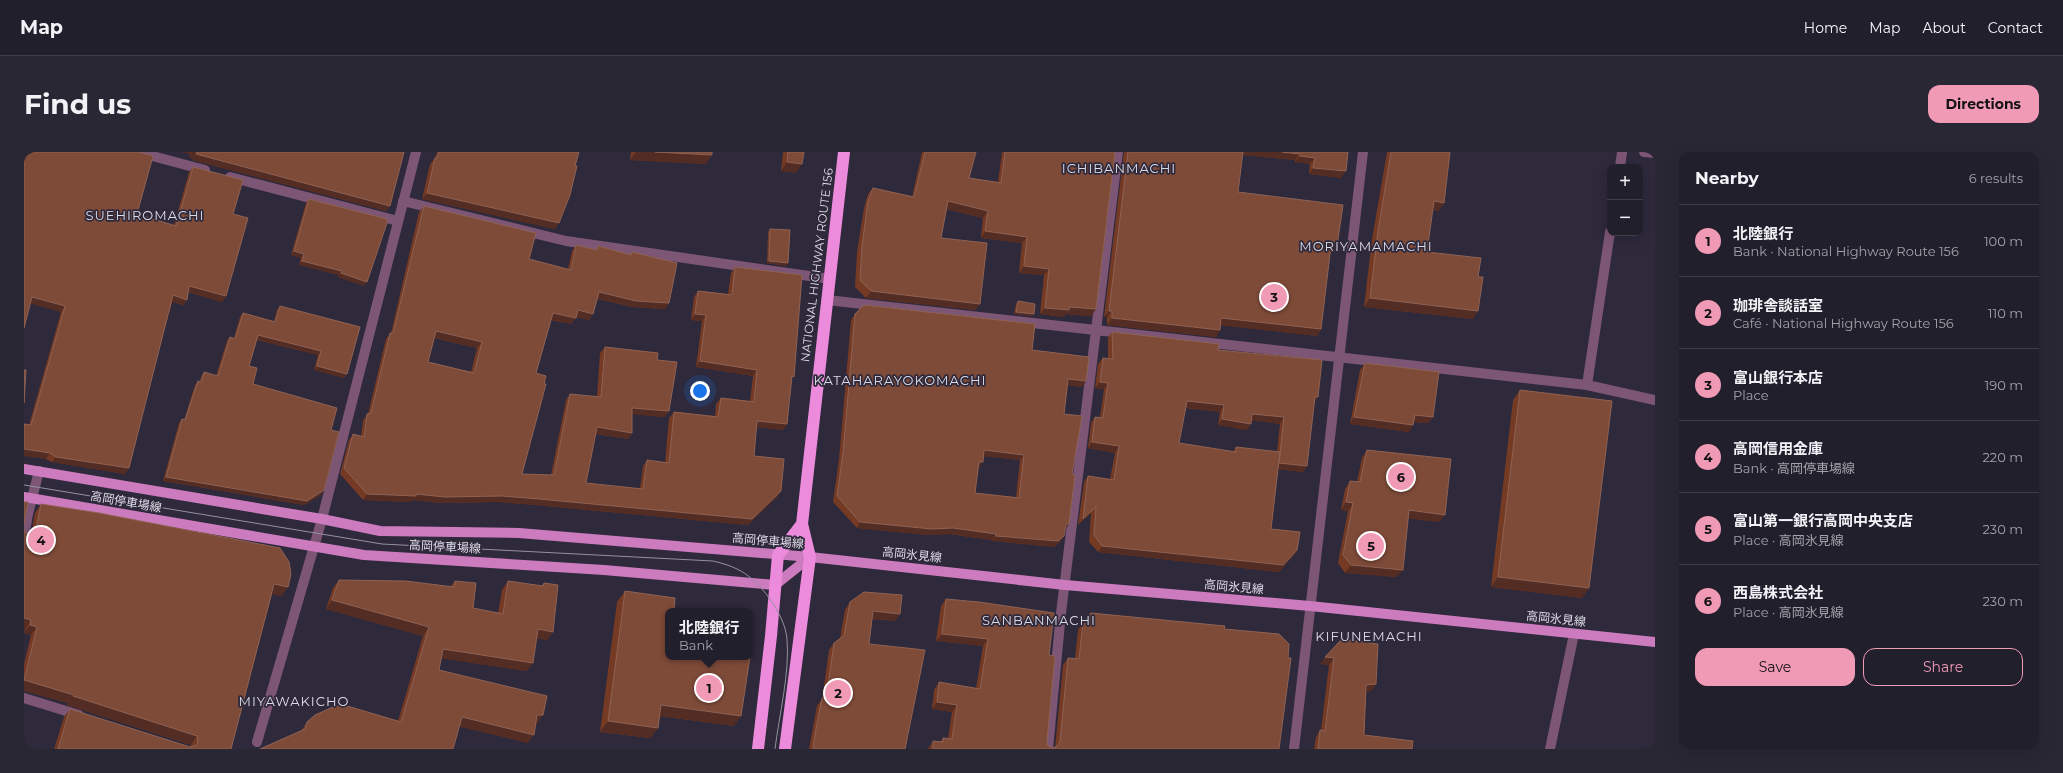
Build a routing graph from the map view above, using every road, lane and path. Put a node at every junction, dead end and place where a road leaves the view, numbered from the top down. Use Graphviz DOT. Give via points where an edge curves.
graph roads {
  1 [pos="137,152"];
  2 [pos="416,152"];
  3 [pos="844,152"];
  4 [pos="1118,152"];
  5 [pos="1363,152"];
  6 [pos="1622,152"];
  7 [pos="1644,152"];
  8 [pos="1655,153"];
  9 [pos="1620,164"];
  10 [pos="404,201"];
  11 [pos="398,221"];
  12 [pos="1609,236"];
  13 [pos="830,279"];
  14 [pos="827,300"];
  15 [pos="1096,329"];
  16 [pos="1340,359"];
  17 [pos="1587,385"];
  18 [pos="1655,400"];
  19 [pos="24,469"];
  20 [pos="39,471"];
  21 [pos="28,498"];
  22 [pos="322,519"];
  23 [pos="802,524"];
  24 [pos="24,537"];
  25 [pos="313,547"];
  26 [pos="778,555"];
  27 [pos="810,557"];
  28 [pos="775,585"];
  29 [pos="1065,585"];
  30 [pos="1310,606"];
  31 [pos="1574,634"];
  32 [pos="1655,642"];
  33 [pos="24,698"];
  34 [pos="88,718"];
  35 [pos="257,742"];
  36 [pos="758,749"];
  37 [pos="785,749"];
  38 [pos="1048,749"];
  39 [pos="1294,749"];
  40 [pos="1550,749"];
  1 -- 11 [label="street"];
  2 -- 10 [label="street"];
  3 -- 13 [label="highway, NATIONAL HIGHWAY ROUTE 156"];
  4 -- 15 [label="street"];
  5 -- 16 [label="street"];
  6 -- 9 [label="street"];
  7 -- 8 [label="street"];
  10 -- 11 [label="street"];
  10 -- 13 [label="street" via="566,241"];
  11 -- 22 [label="street"];
  12 -- 17 [label="street"];
  13 -- 14 [label="highway, NATIONAL HIGHWAY ROUTE 156"];
  14 -- 15 [label="street"];
  14 -- 23 [label="highway, NATIONAL HIGHWAY ROUTE 156"];
  15 -- 16 [label="street"];
  15 -- 29 [label="street"];
  16 -- 17 [label="street"];
  16 -- 30 [label="street"];
  17 -- 18 [label="street"];
  19 -- 20 [label="main road, 高岡停車場線"];
  20 -- 21 [label="street"];
  20 -- 22 [label="main road, 高岡停車場線"];
  21 -- 24 [label="street"];
  21 -- 25 [label="main road, 高岡停車場線"];
  22 -- 25 [label="street"];
  22 -- 26 [label="main road, 高岡停車場線" via="380,531 520,533"];
  23 -- 26 [label="highway"];
  23 -- 27 [label="highway, NATIONAL HIGHWAY ROUTE 156"];
  25 -- 28 [label="main road, 高岡停車場線" via="364,556 604,570"];
  25 -- 35 [label="street"];
  26 -- 27 [label="main road, 高岡停車場線"];
  26 -- 28 [label="highway"];
  27 -- 28 [label="main road, 高岡停車場線"];
  27 -- 29 [label="main road, 高岡氷見線"];
  27 -- 37 [label="highway, NATIONAL HIGHWAY ROUTE 156"];
  28 -- 36 [label="highway"];
  29 -- 30 [label="main road, 高岡氷見線"];
  29 -- 38 [label="street"];
  30 -- 31 [label="main road, 高岡氷見線"];
  30 -- 39 [label="street"];
  31 -- 32 [label="main road, 高岡氷見線"];
  31 -- 40 [label="street"];
  33 -- 34 [label="street"];
}
